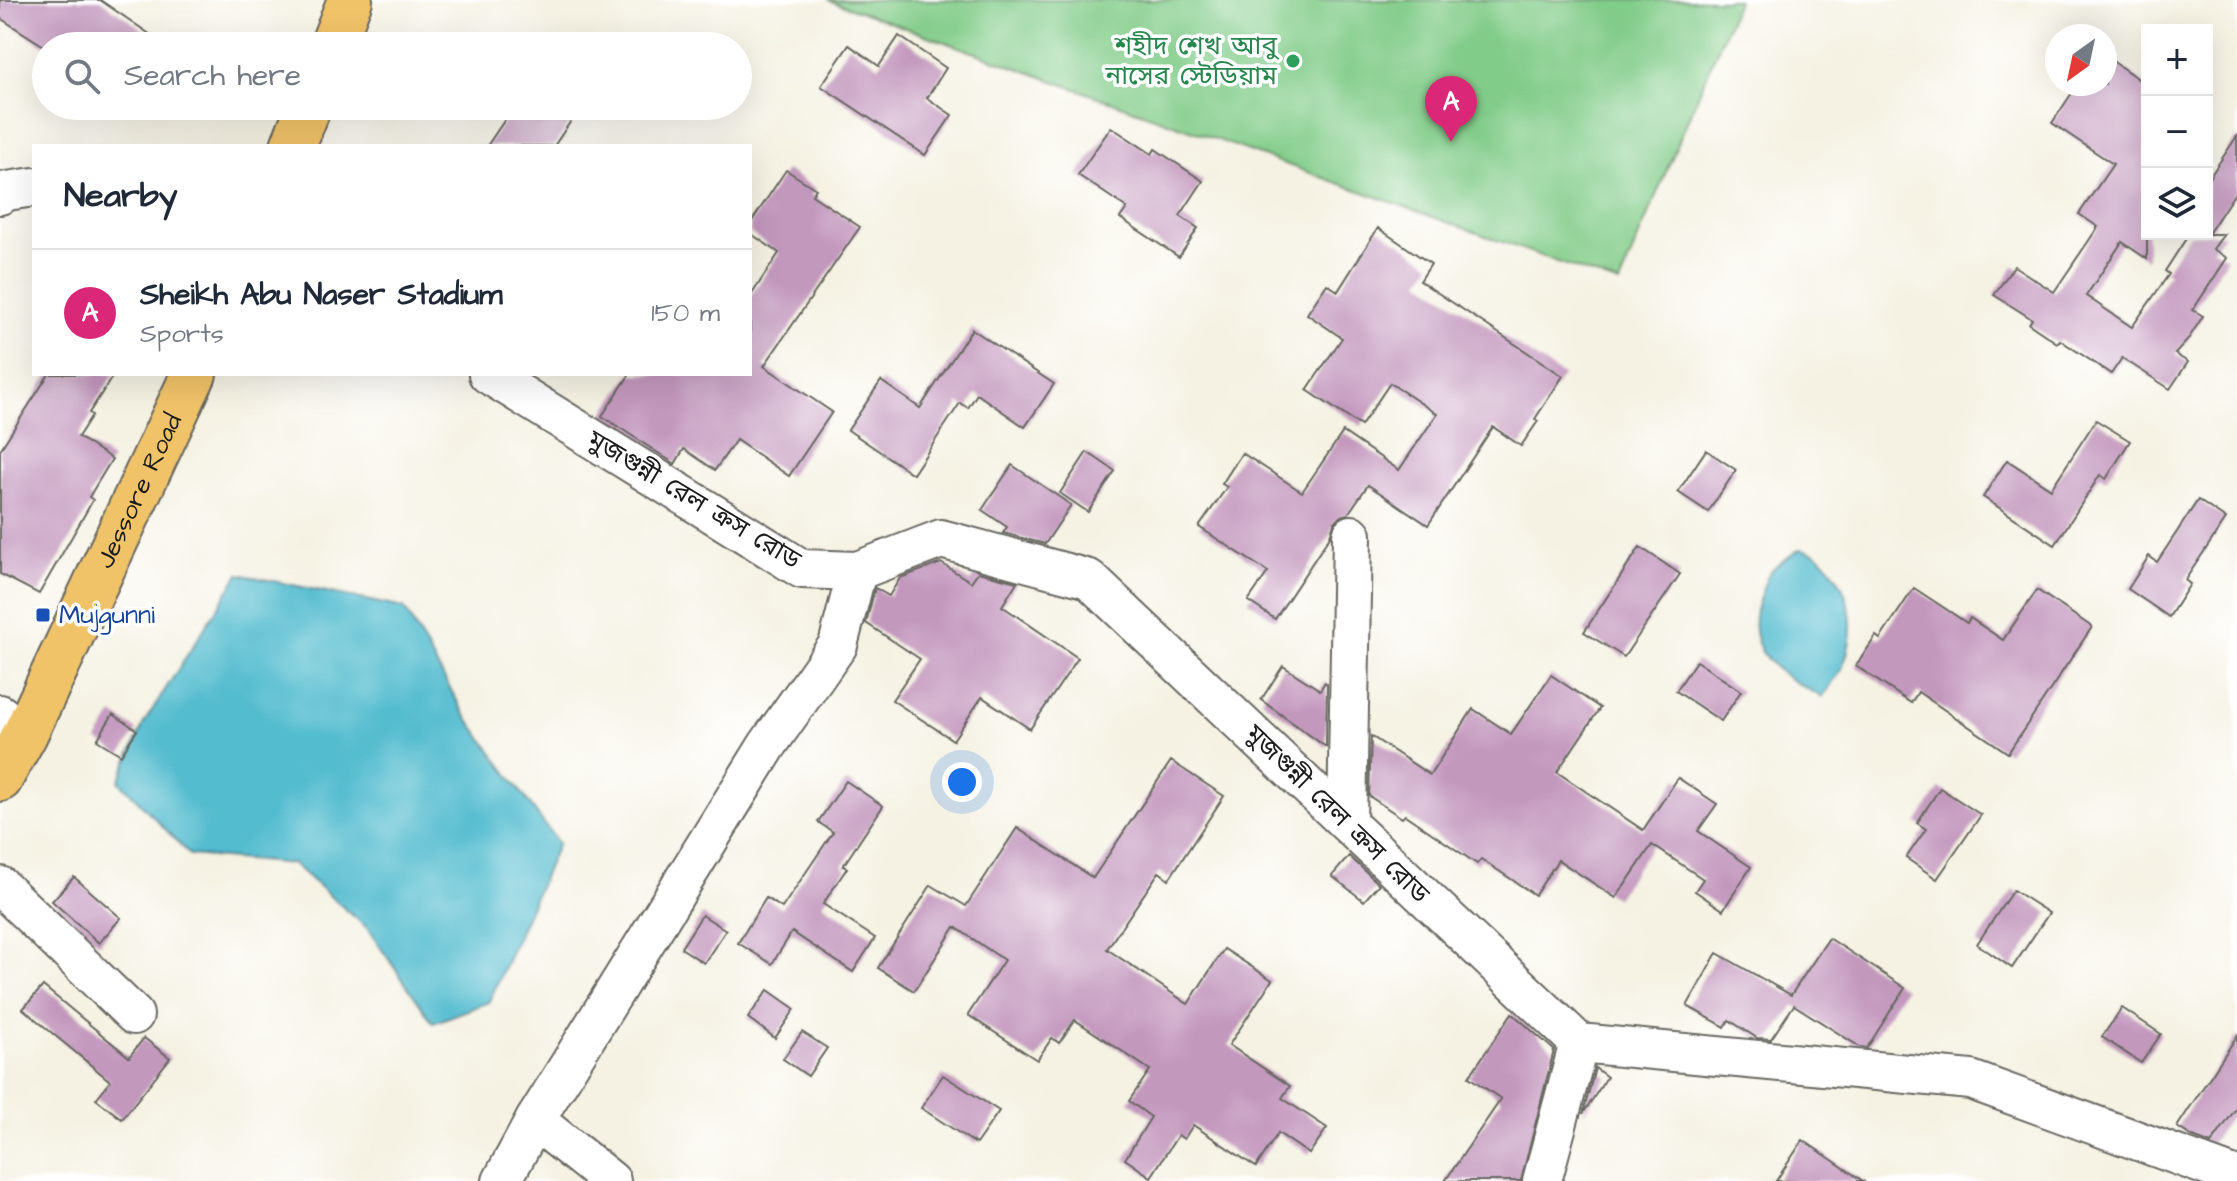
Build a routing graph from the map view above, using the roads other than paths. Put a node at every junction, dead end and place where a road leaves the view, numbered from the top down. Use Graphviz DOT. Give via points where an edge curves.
graph roads {
  1 [pos="350,0"];
  2 [pos="337,32"];
  3 [pos="303,120"];
  4 [pos="294,144"];
  5 [pos="32,187"];
  6 [pos="0,195"];
  7 [pos="193,376"];
  8 [pos="491,376"];
  9 [pos="1352,535"];
  10 [pos="857,571"];
  11 [pos="13,724"];
  12 [pos="0,779"];
  13 [pos="1347,823"];
  14 [pos="0,886"];
  15 [pos="134,1015"];
  16 [pos="1579,1043"];
  17 [pos="535,1120"];
  18 [pos="2237,1177"];
  19 [pos="502,1181"];
  20 [pos="611,1181"];
  21 [pos="1542,1181"];
  1 -- 2 [label="highway"];
  3 -- 4 [label="highway"];
  5 -- 6 [label="street"];
  7 -- 11 [label="highway, Jessore Road"];
  8 -- 10 [label="street, মুজগুন্নী রেল ক্রস রোড" via="802,569"];
  9 -- 13 [label="street"];
  10 -- 13 [label="street, মুজগুন্নী রেল ক্রস রোড" via="941,539 1089,579"];
  10 -- 17 [label="street" via="838,645 767,746"];
  11 -- 12 [label="highway, Jessore Road"];
  13 -- 16 [label="street, মুজগুন্নী রেল ক্রস রোড"];
  14 -- 15 [label="street"];
  16 -- 18 [label="street" via="1971,1080"];
  16 -- 21 [label="street"];
  17 -- 19 [label="street"];
  17 -- 20 [label="street"];
}
